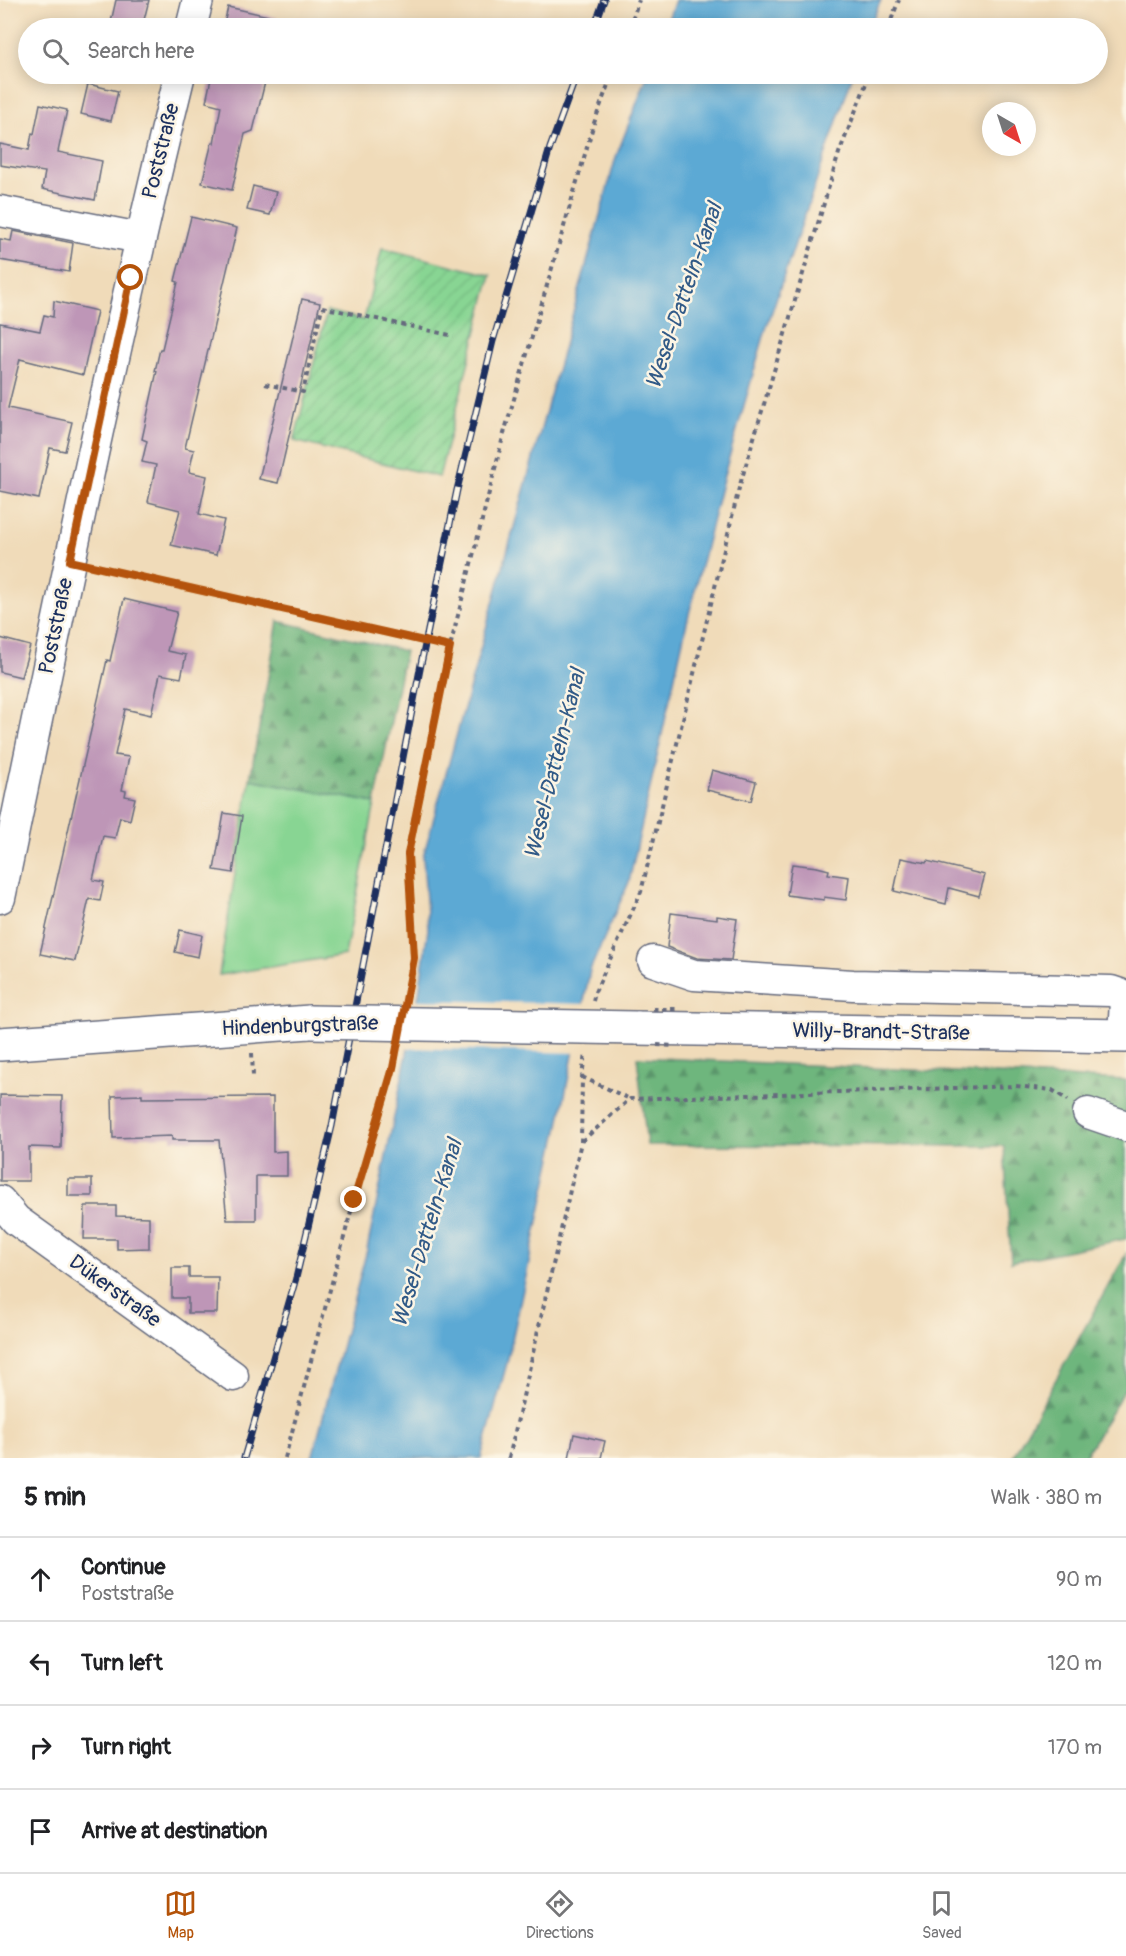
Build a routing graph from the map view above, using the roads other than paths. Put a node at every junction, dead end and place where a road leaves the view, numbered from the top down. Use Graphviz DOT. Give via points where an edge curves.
graph roads {
  1 [pos="198,0"];
  2 [pos="194,18"];
  3 [pos="178,84"];
  4 [pos="0,211"];
  5 [pos="140,238"];
  6 [pos="0,898"];
  7 [pos="653,961"];
  8 [pos="636,1028"];
  9 [pos="1125,1036"];
  10 [pos="0,1044"];
  11 [pos="1088,1113"];
  12 [pos="1126,1125"];
  13 [pos="0,1201"];
  14 [pos="233,1376"];
  1 -- 2 [label="street"];
  3 -- 5 [label="street, Poststraße"];
  4 -- 5 [label="street"];
  5 -- 6 [label="street, Poststraße"];
  7 -- 9 [label="street" via="694,975 853,985 1111,990 1125,1000"];
  8 -- 9 [label="main road, Willy-Brandt-Straße"];
  8 -- 10 [label="main road, Hindenburgstraße, bridge" via="310,1022"];
  11 -- 12 [label="street"];
  13 -- 14 [label="street, Dükerstraße" via="16,1220"];
}
